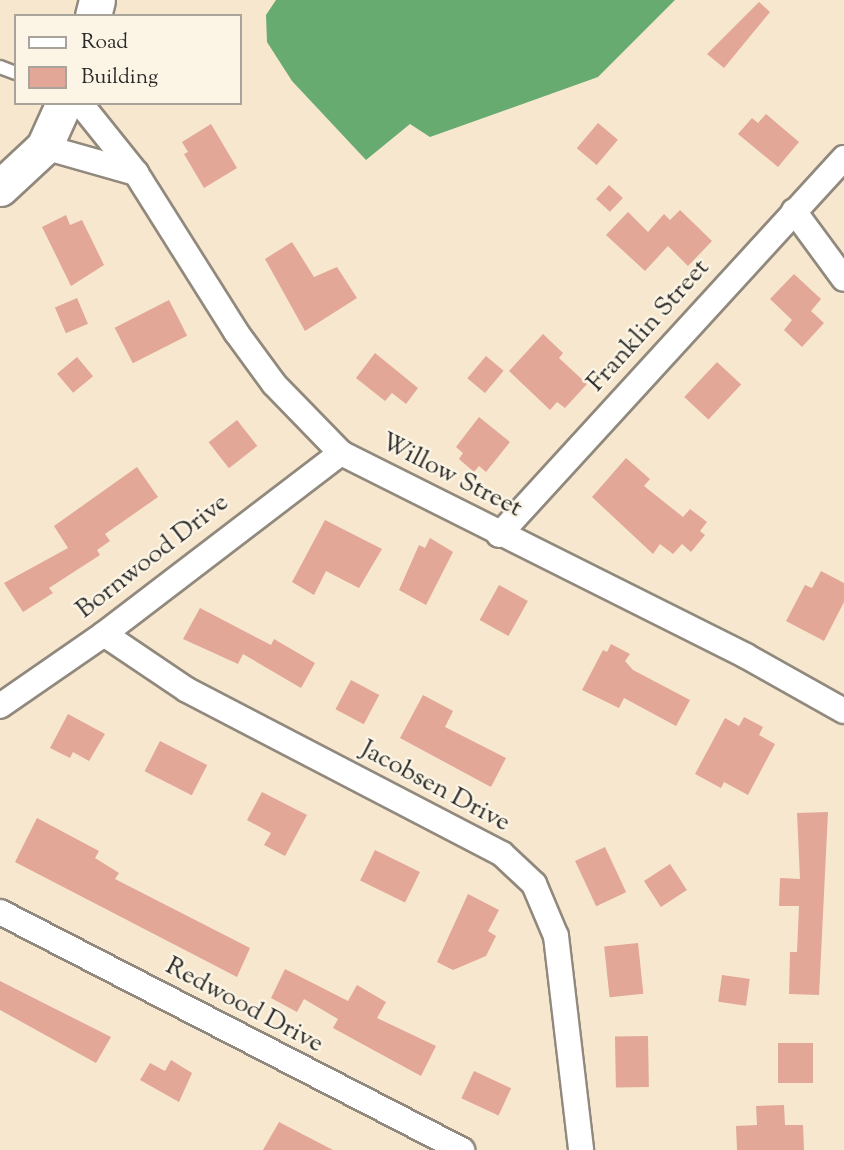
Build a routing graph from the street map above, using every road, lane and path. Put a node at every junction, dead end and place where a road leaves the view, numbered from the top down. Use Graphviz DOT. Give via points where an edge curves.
graph roads {
  1 [pos="63,105"];
  2 [pos="82,105"];
  3 [pos="44,147"];
  4 [pos="844,158"];
  5 [pos="136,173"];
  6 [pos="0,188"];
  7 [pos="794,211"];
  8 [pos="844,279"];
  9 [pos="341,453"];
  10 [pos="499,535"];
  11 [pos="104,634"];
  12 [pos="0,706"];
  13 [pos="844,711"];
  14 [pos="0,912"];
  15 [pos="462,1150"];
  16 [pos="580,1150"];
  1 -- 3 [label="street"];
  2 -- 5 [label="street, Willow Street"];
  3 -- 5 [label="street"];
  3 -- 6 [label="street"];
  4 -- 7 [label="street, Franklin Street"];
  5 -- 9 [label="street, Willow Street" via="274,384"];
  7 -- 8 [label="street"];
  7 -- 10 [label="street, Franklin Street"];
  9 -- 10 [label="street, Willow Street"];
  9 -- 11 [label="street, Bornwood Drive"];
  10 -- 13 [label="street, Willow Street" via="746,656"];
  11 -- 12 [label="street, Bornwood Drive"];
  11 -- 16 [label="street, Jacobsen Drive" via="187,690 502,854 534,884 556,936"];
  14 -- 15 [label="street, Redwood Drive"];
}
